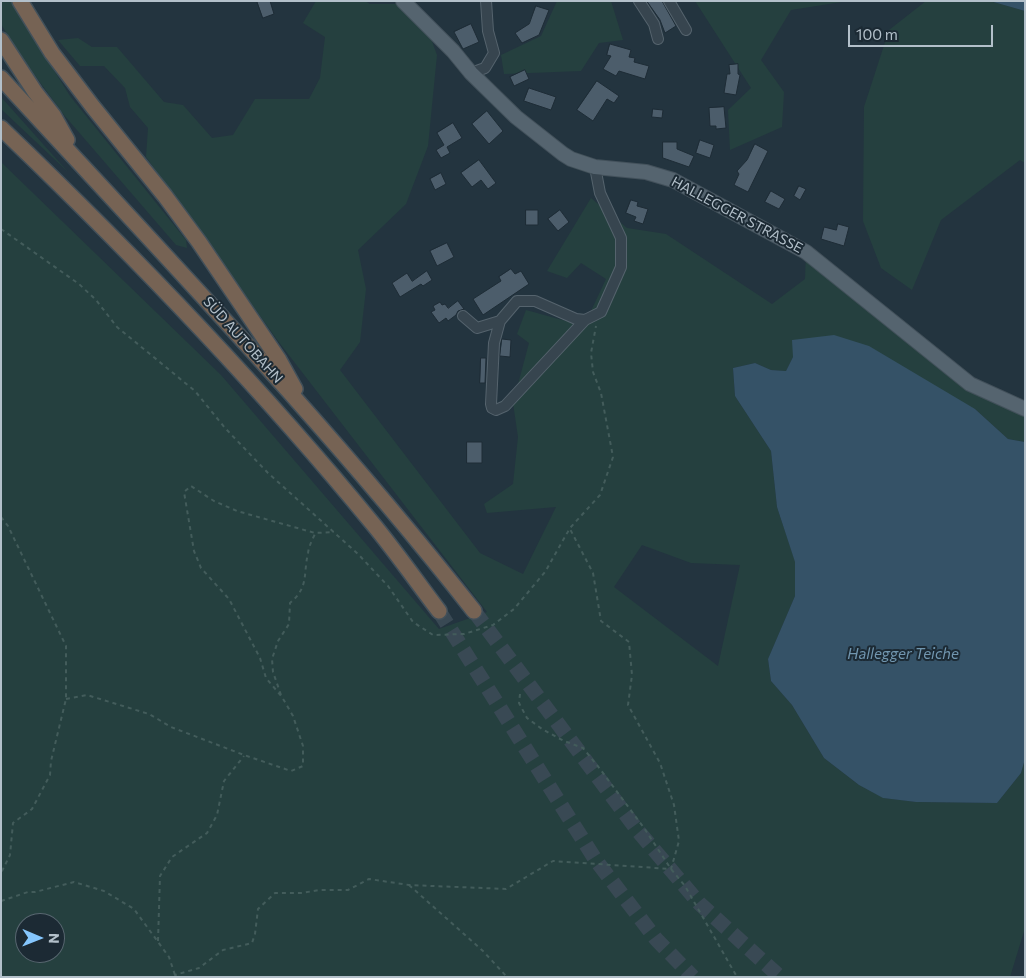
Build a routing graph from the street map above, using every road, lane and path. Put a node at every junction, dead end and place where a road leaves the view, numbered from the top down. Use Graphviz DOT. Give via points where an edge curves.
graph roads {
  1 [pos="20,1"];
  2 [pos="403,1"];
  3 [pos="486,1"];
  4 [pos="640,1"];
  5 [pos="669,1"];
  6 [pos="686,30"];
  7 [pos="1,40"];
  8 [pos="658,40"];
  9 [pos="471,73"];
  10 [pos="1,78"];
  11 [pos="1,128"];
  12 [pos="1,141"];
  13 [pos="80,162"];
  14 [pos="595,166"];
  15 [pos="52,176"];
  16 [pos="464,316"];
  17 [pos="585,320"];
  18 [pos="500,322"];
  19 [pos="1025,409"];
  20 [pos="306,410"];
  21 [pos="1,517"];
  22 [pos="570,528"];
  23 [pos="334,532"];
  24 [pos="315,533"];
  25 [pos="439,611"];
  26 [pos="474,612"];
  27 [pos="520,694"];
  28 [pos="282,697"];
  29 [pos="66,699"];
  30 [pos="244,755"];
  31 [pos="671,869"];
  32 [pos="1,873"];
  33 [pos="408,885"];
  34 [pos="1,901"];
  35 [pos="158,941"];
  36 [pos="176,976"];
  37 [pos="507,977"];
  38 [pos="737,977"];
  1 -- 20 [label="highway" via="52,53 199,242 279,360"];
  2 -- 9 [label="main road, HALLEGGER STRASSE"];
  3 -- 9 [label="street" via="488,31 494,53 485,68"];
  4 -- 8 [label="street" via="654,24"];
  5 -- 6 [label="street"];
  7 -- 13 [label="highway" via="53,115"];
  9 -- 14 [label="main road, HALLEGGER STRASSE" via="555,149 571,159"];
  10 -- 13 [label="highway, SÜD AUTOBAHN"];
  11 -- 15 [label="highway, SÜD AUTOBAHN"];
  12 -- 15 [label="highway"];
  13 -- 20 [label="highway, SÜD AUTOBAHN"];
  14 -- 17 [label="street" via="600,192 620,238 621,267 601,312"];
  14 -- 19 [label="main road, HALLEGGER STRASSE" via="646,172 673,180 806,252 970,384"];
  15 -- 25 [label="highway, SÜD AUTOBAHN" via="176,302 301,438 375,525"];
  16 -- 18 [label="street" via="477,328"];
  17 -- 18 [label="street" via="536,301 517,301"];
  17 -- 18 [label="street" via="505,406 496,410 491,404 494,342"];
  20 -- 26 [label="highway, SÜD AUTOBAHN" via="393,510"];
  21 -- 29 [label="path" via="66,646"];
  22 -- 31 [label="path" via="593,573 601,621 629,642 632,675 628,704 660,763 674,805 679,841"];
  23 -- 24 [label="path"];
  24 -- 28 [label="path" via="308,550 304,586 290,603 289,624 272,659"];
  24 -- 28 [label="path" via="237,511 191,486 184,492 194,551 201,568 229,599 260,658 266,678"];
  27 -- 31 [label="path" via="520,703 527,718 564,741 583,748"];
  28 -- 30 [label="path" via="293,716 303,746 303,766 291,771"];
  29 -- 30 [label="path" via="88,696 149,714 171,727"];
  29 -- 32 [label="path" via="50,775 32,809 13,823 10,855"];
  30 -- 35 [label="path" via="224,781 217,815 208,833 172,857 160,876"];
  31 -- 33 [label="path" via="553,861 506,889"];
  31 -- 38 [label="path" via="685,886"];
  33 -- 36 [label="path" via="369,880 348,890 275,893 258,909 252,943 223,950 199,968"];
  33 -- 37 [label="path" via="483,951"];
  34 -- 35 [label="path" via="74,882 104,891 134,909"];
  35 -- 36 [label="path"];
}
